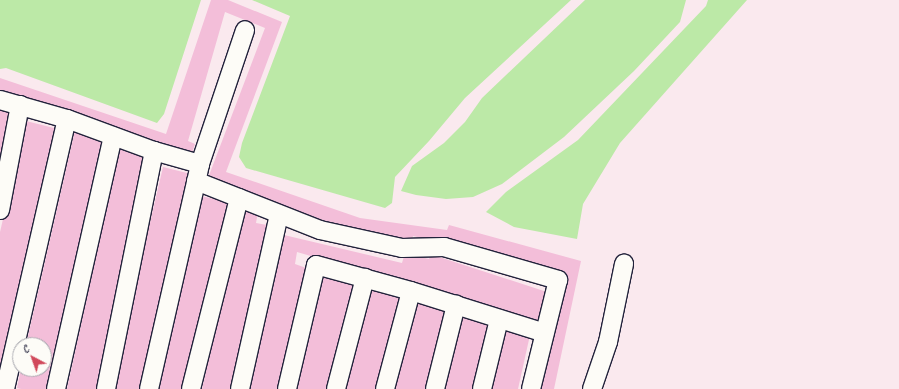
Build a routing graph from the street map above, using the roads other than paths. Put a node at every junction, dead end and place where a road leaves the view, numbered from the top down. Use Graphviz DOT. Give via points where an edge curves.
graph roads {
  1 [pos="245,30"];
  2 [pos="0,100"];
  3 [pos="20,105"];
  4 [pos="67,119"];
  5 [pos="113,136"];
  6 [pos="154,151"];
  7 [pos="198,173"];
  8 [pos="240,198"];
  9 [pos="0,210"];
  10 [pos="279,214"];
  11 [pos="624,264"];
  12 [pos="365,278"];
  13 [pos="411,291"];
  14 [pos="456,305"];
  15 [pos="499,318"];
  16 [pos="545,333"];
  17 [pos="5,389"];
  18 [pos="56,389"];
  19 [pos="106,389"];
  20 [pos="149,389"];
  21 [pos="191,389"];
  22 [pos="240,389"];
  23 [pos="287,389"];
  24 [pos="336,389"];
  25 [pos="384,389"];
  26 [pos="435,389"];
  27 [pos="482,389"];
  28 [pos="531,389"];
  29 [pos="592,389"];
  1 -- 7 [label="street"];
  2 -- 3 [label="street"];
  3 -- 4 [label="street"];
  3 -- 9 [label="street"];
  4 -- 5 [label="street"];
  4 -- 17 [label="street"];
  5 -- 6 [label="street"];
  5 -- 18 [label="street"];
  6 -- 7 [label="street"];
  6 -- 19 [label="street"];
  7 -- 8 [label="street"];
  7 -- 20 [label="street"];
  8 -- 10 [label="street"];
  8 -- 21 [label="street"];
  10 -- 16 [label="street" via="320,230 402,248 444,247 558,280"];
  10 -- 22 [label="street"];
  11 -- 29 [label="street" via="608,342"];
  12 -- 13 [label="street"];
  12 -- 23 [label="street" via="316,265"];
  12 -- 24 [label="street"];
  13 -- 14 [label="street"];
  13 -- 25 [label="street"];
  14 -- 15 [label="street"];
  14 -- 26 [label="street"];
  15 -- 16 [label="street"];
  15 -- 27 [label="street"];
  16 -- 28 [label="street"];
}
